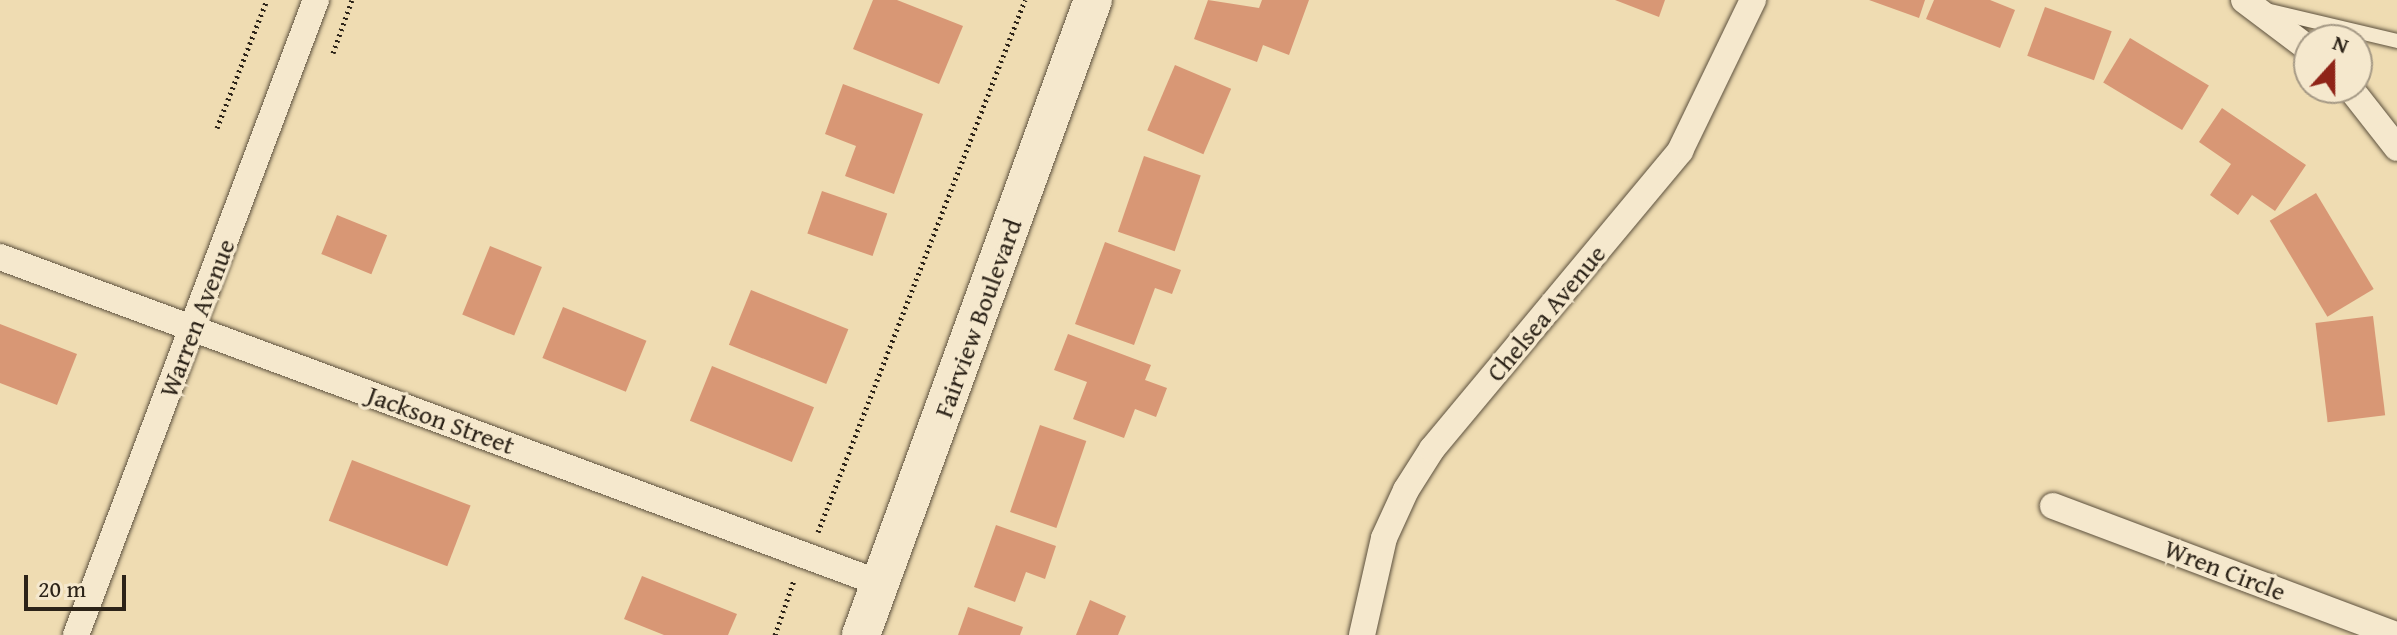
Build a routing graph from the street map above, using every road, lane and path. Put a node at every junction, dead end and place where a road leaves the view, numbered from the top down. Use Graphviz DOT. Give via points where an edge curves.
graph roads {
  1 [pos="267,0"];
  2 [pos="316,0"];
  3 [pos="352,0"];
  4 [pos="1025,0"];
  5 [pos="1093,0"];
  6 [pos="1753,0"];
  7 [pos="2249,3"];
  8 [pos="2293,37"];
  9 [pos="2397,41"];
  10 [pos="333,53"];
  11 [pos="2365,104"];
  12 [pos="217,128"];
  13 [pos="2397,148"];
  14 [pos="0,257"];
  15 [pos="193,328"];
  16 [pos="2053,506"];
  17 [pos="803,555"];
  18 [pos="882,584"];
  19 [pos="76,635"];
  20 [pos="775,635"];
  21 [pos="861,635"];
  22 [pos="1362,635"];
  23 [pos="2396,635"];
  1 -- 12 [label="path"];
  2 -- 15 [label="street, Warren Avenue"];
  3 -- 10 [label="path"];
  4 -- 17 [label="path" via="824,524"];
  5 -- 18 [label="street, Fairview Boulevard"];
  6 -- 22 [label="street, Chelsea Avenue" via="1680,151 1412,479 1384,538"];
  7 -- 8 [label="street"];
  7 -- 9 [label="lane"];
  11 -- 13 [label="street"];
  14 -- 15 [label="street, Jackson Street"];
  15 -- 17 [label="street, Jackson Street"];
  15 -- 19 [label="street, Warren Avenue"];
  16 -- 23 [label="street, Wren Circle"];
  17 -- 18 [label="street, Jackson Street"];
  17 -- 20 [label="path"];
  18 -- 21 [label="street, Fairview Boulevard"];
}
